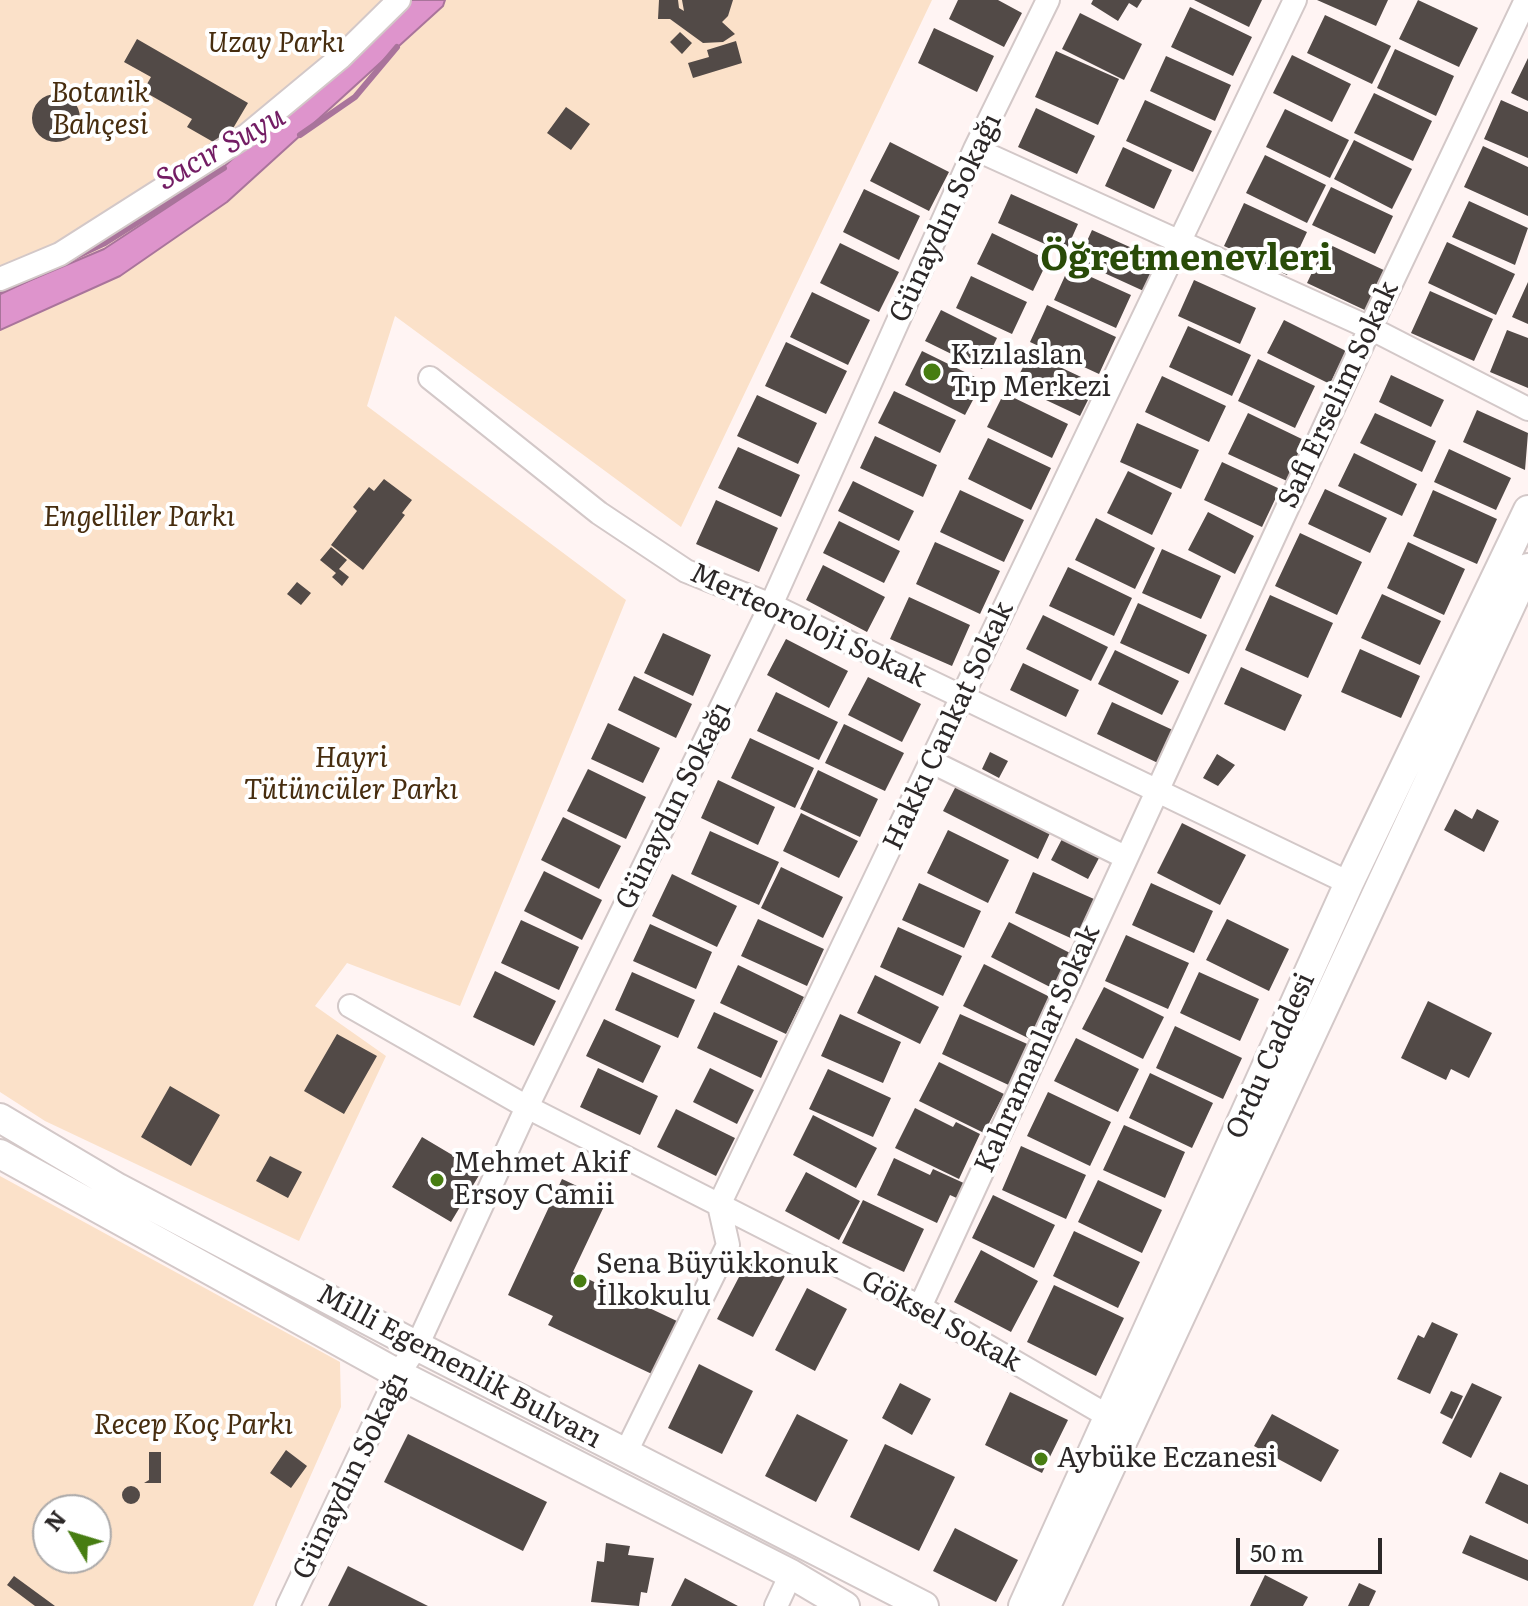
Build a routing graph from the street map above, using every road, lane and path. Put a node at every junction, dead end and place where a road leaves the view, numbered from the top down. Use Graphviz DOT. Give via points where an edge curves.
graph roads {
  1 [pos="399,0"];
  2 [pos="1048,0"];
  3 [pos="1295,0"];
  4 [pos="1526,0"];
  5 [pos="975,149"];
  6 [pos="1179,241"];
  7 [pos="0,279"];
  8 [pos="1370,328"];
  9 [pos="430,378"];
  10 [pos="1528,409"];
  11 [pos="1528,510"];
  12 [pos="1528,568"];
  13 [pos="771,605"];
  14 [pos="963,699"];
  15 [pos="932,762"];
  16 [pos="1155,791"];
  17 [pos="1125,857"];
  18 [pos="1349,883"];
  19 [pos="350,1006"];
  20 [pos="527,1107"];
  21 [pos="0,1118"];
  22 [pos="0,1154"];
  23 [pos="719,1205"];
  24 [pos="920,1307"];
  25 [pos="417,1346"];
  26 [pos="398,1374"];
  27 [pos="1108,1416"];
  28 [pos="625,1454"];
  29 [pos="791,1574"];
  30 [pos="288,1606"];
  31 [pos="776,1606"];
  32 [pos="845,1606"];
  33 [pos="924,1606"];
  34 [pos="1023,1606"];
  35 [pos="1046,1606"];
  1 -- 7 [label="street" via="341,57 247,135 60,254"];
  2 -- 5 [label="street, Günaydın Sokağı"];
  3 -- 6 [label="street, Hakkı Cankat Sokak"];
  4 -- 8 [label="street, Safi Erselim Sokak"];
  5 -- 6 [label="street"];
  5 -- 13 [label="street, Günaydın Sokağı"];
  6 -- 8 [label="street"];
  6 -- 14 [label="street, Hakkı Cankat Sokak"];
  8 -- 10 [label="street"];
  8 -- 16 [label="street, Safi Erselim Sokak"];
  9 -- 13 [label="street, Merteoroloji Sokak" via="599,513 686,571"];
  11 -- 18 [label="main road, Ordu Caddesi"];
  12 -- 35 [label="main road, Ordu Caddesi"];
  13 -- 14 [label="street, Merteoroloji Sokak"];
  13 -- 20 [label="street, Günaydın Sokağı"];
  14 -- 15 [label="street, Hakkı Cankat Sokak"];
  14 -- 16 [label="street, Merteoroloji Sokak"];
  15 -- 17 [label="street"];
  15 -- 23 [label="street, Hakkı Cankat Sokak"];
  16 -- 17 [label="street, Kahramanlar Sokak"];
  16 -- 18 [label="street, Merteoroloji Sokak"];
  17 -- 24 [label="street, Kahramanlar Sokak"];
  18 -- 27 [label="main road, Ordu Caddesi"];
  19 -- 20 [label="street, Göksel Sokak"];
  20 -- 23 [label="street, Göksel Sokak"];
  20 -- 25 [label="street, Günaydın Sokağı"];
  21 -- 25 [label="main road, Milli Egemenlik Bulvarı" via="118,1188"];
  22 -- 26 [label="main road, Milli Egemenlik Bulvarı"];
  23 -- 24 [label="street, Göksel Sokak"];
  23 -- 28 [label="street" via="728,1245"];
  24 -- 27 [label="street, Göksel Sokak"];
  25 -- 26 [label="street, Günaydın Sokağı"];
  25 -- 28 [label="main road, Milli Egemenlik Bulvarı"];
  26 -- 29 [label="main road, Milli Egemenlik Bulvarı"];
  26 -- 30 [label="street, Günaydın Sokağı"];
  27 -- 34 [label="main road, Ordu Caddesi"];
  28 -- 33 [label="main road, Milli Egemenlik Bulvarı"];
  29 -- 31 [label="street"];
  29 -- 32 [label="main road, Milli Egemenlik Bulvarı"];
}
